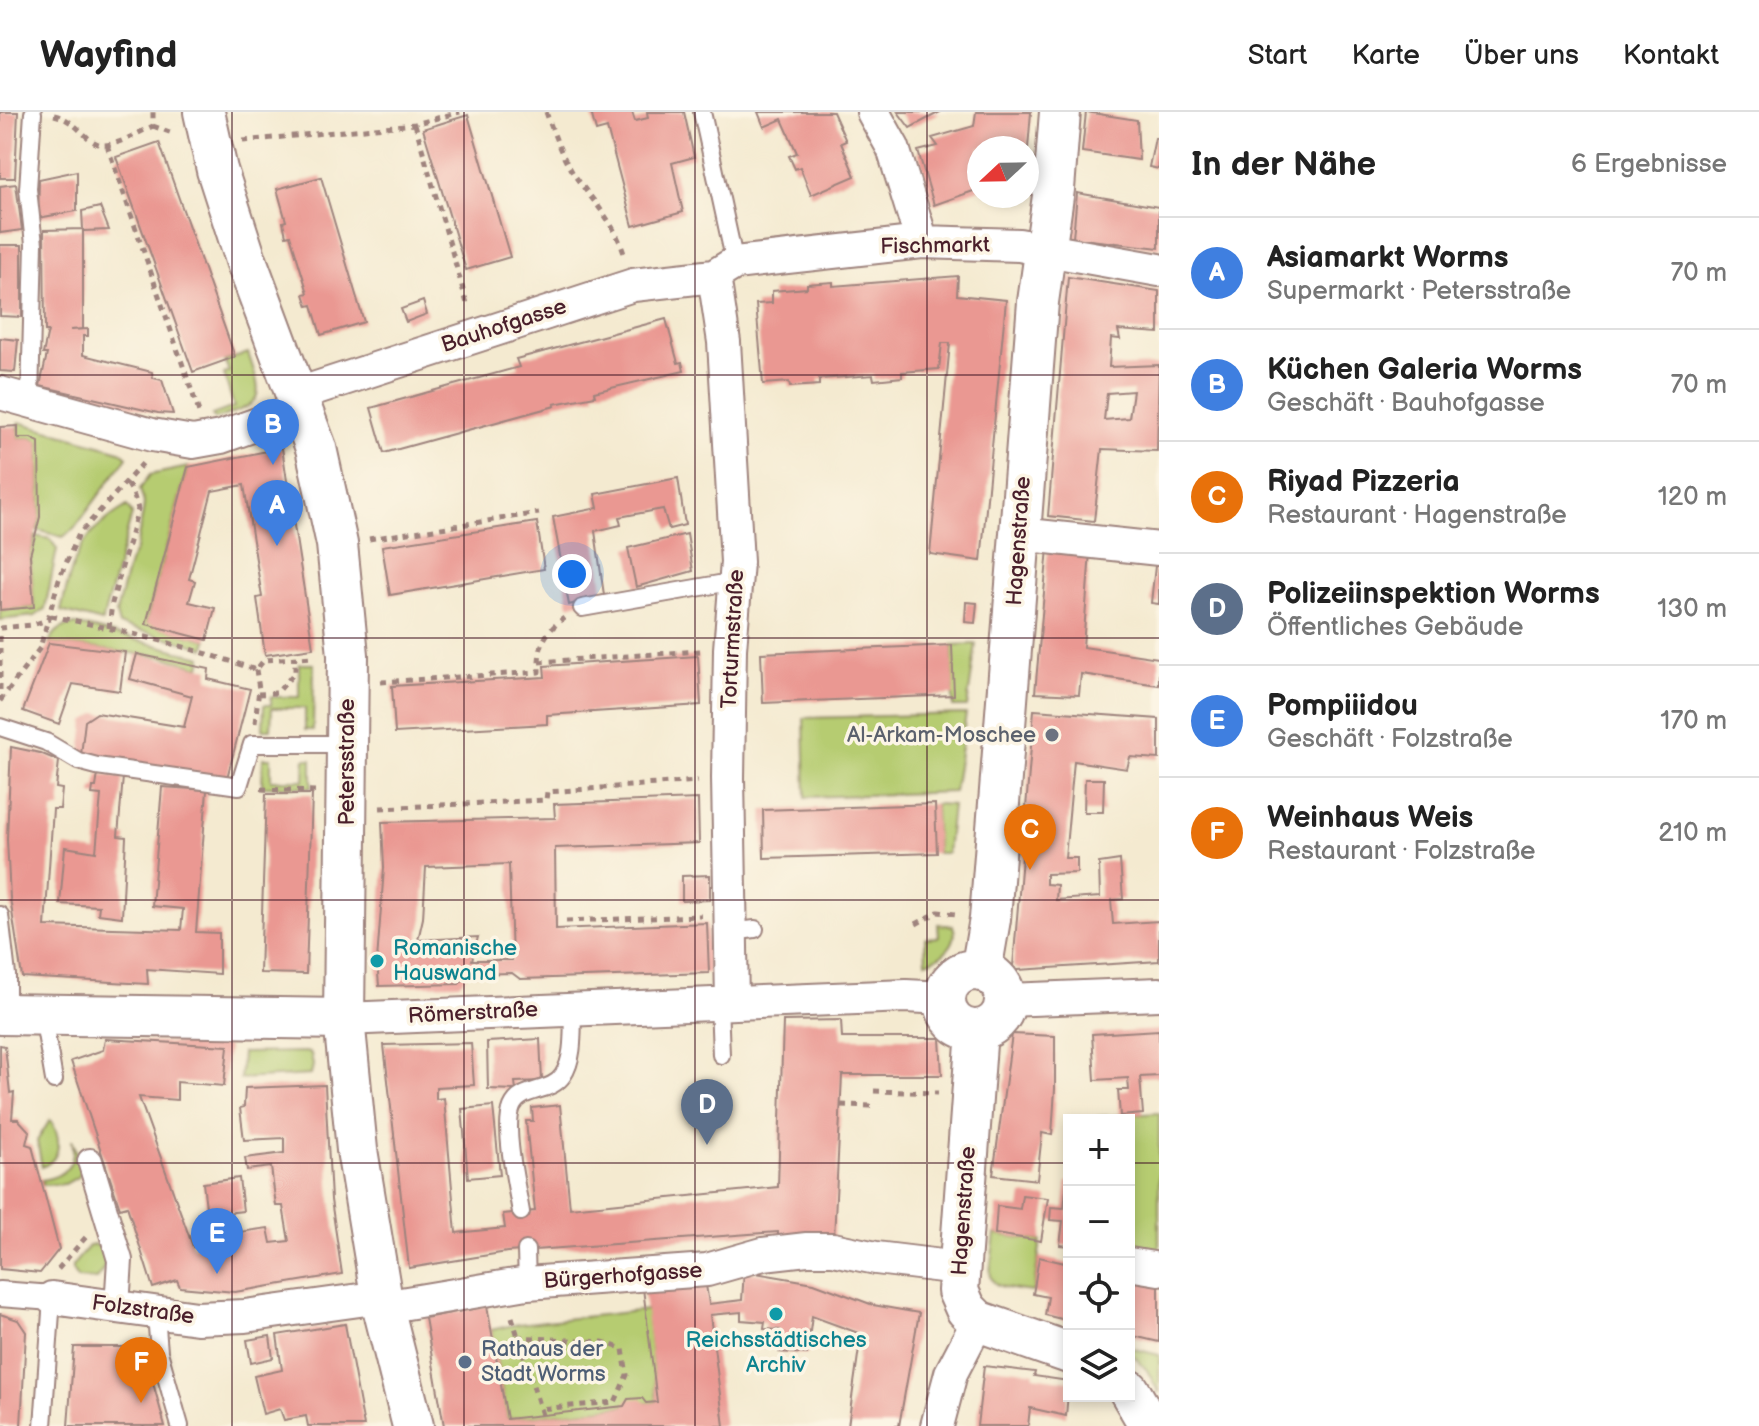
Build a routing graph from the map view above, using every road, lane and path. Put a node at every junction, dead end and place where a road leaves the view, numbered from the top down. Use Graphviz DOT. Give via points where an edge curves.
graph roads {
  1 [pos="153,112"];
  2 [pos="460,112"];
  3 [pos="546,112"];
  4 [pos="702,112"];
  5 [pos="873,112"];
  6 [pos="1060,112"];
  7 [pos="33,113"];
  8 [pos="415,124"];
  9 [pos="207,128"];
  10 [pos="107,145"];
  11 [pos="922,242"];
  12 [pos="1046,251"];
  13 [pos="725,270"];
  14 [pos="1159,270"];
  15 [pos="633,285"];
  16 [pos="475,335"];
  17 [pos="15,396"];
  18 [pos="300,401"];
  19 [pos="208,440"];
  20 [pos="140,466"];
  21 [pos="127,483"];
  22 [pos="539,513"];
  23 [pos="1019,534"];
  24 [pos="337,544"];
  25 [pos="1159,549"];
  26 [pos="736,581"];
  27 [pos="582,608"];
  28 [pos="50,618"];
  29 [pos="0,628"];
  30 [pos="109,628"];
  31 [pos="0,636"];
  32 [pos="730,649"];
  33 [pos="295,658"];
  34 [pos="539,662"];
  35 [pos="348,669"];
  36 [pos="256,670"];
  37 [pos="258,694"];
  38 [pos="0,701"];
  39 [pos="0,727"];
  40 [pos="252,744"];
  41 [pos="348,744"];
  42 [pos="728,778"];
  43 [pos="240,782"];
  44 [pos="348,801"];
  45 [pos="0,915"];
  46 [pos="566,921"];
  47 [pos="739,925"];
  48 [pos="993,985"];
  49 [pos="1159,994"];
  50 [pos="945,998"];
  51 [pos="726,1003"];
  52 [pos="573,1008"];
  53 [pos="17,1015"];
  54 [pos="344,1019"];
  55 [pos="977,1030"];
  56 [pos="721,1055"];
  57 [pos="54,1080"];
  58 [pos="874,1091"];
  59 [pos="936,1093"];
  60 [pos="841,1105"];
  61 [pos="874,1106"];
  62 [pos="90,1161"];
  63 [pos="521,1212"];
  64 [pos="107,1213"];
  65 [pos="526,1250"];
  66 [pos="1135,1265"];
  67 [pos="958,1268"];
  68 [pos="1159,1269"];
  69 [pos="516,1286"];
  70 [pos="0,1294"];
  71 [pos="43,1297"];
  72 [pos="382,1302"];
  73 [pos="117,1307"];
  74 [pos="156,1314"];
  75 [pos="978,1321"];
  76 [pos="517,1337"];
  77 [pos="1063,1351"];
  78 [pos="1135,1400"];
  79 [pos="43,1426"];
  80 [pos="180,1426"];
  81 [pos="413,1426"];
  82 [pos="937,1426"];
  83 [pos="1150,1426"];
  1 -- 10 [label="path" via="153,126"];
  2 -- 8 [label="path"];
  3 -- 15 [label="path" via="561,152 613,226"];
  4 -- 13 [label="lane"];
  5 -- 11 [label="street" via="893,148"];
  6 -- 12 [label="street, Hagenstraße"];
  7 -- 10 [label="path" via="62,117 94,143"];
  7 -- 17 [label="lane" via="28,189 34,244"];
  8 -- 9 [label="path"];
  8 -- 16 [label="path"];
  9 -- 18 [label="street, Petersstraße" via="246,260"];
  10 -- 19 [label="path"];
  11 -- 12 [label="street, Fischmarkt" via="1019,245"];
  11 -- 13 [label="street, Fischmarkt"];
  12 -- 14 [label="street, Fischmarkt"];
  12 -- 23 [label="street, Hagenstraße"];
  13 -- 15 [label="street, Bauhofgasse"];
  13 -- 26 [label="street, Torturmstraße"];
  15 -- 16 [label="street, Bauhofgasse"];
  16 -- 18 [label="street, Bauhofgasse"];
  17 -- 19 [label="street, Bauhofgasse" via="174,441"];
  18 -- 19 [label="street, Bauhofgasse"];
  18 -- 24 [label="street, Petersstraße"];
  20 -- 21 [label="path"];
  21 -- 28 [label="path" via="72,546"];
  21 -- 30 [label="path" via="138,509"];
  22 -- 24 [label="path"];
  23 -- 25 [label="street"];
  23 -- 48 [label="street, Hagenstraße" via="990,919"];
  24 -- 35 [label="street, Petersstraße"];
  26 -- 27 [label="lane"];
  26 -- 32 [label="street, Torturmstraße"];
  27 -- 34 [label="path" via="544,636"];
  28 -- 29 [label="path"];
  28 -- 30 [label="path"];
  28 -- 38 [label="path" via="40,648"];
  30 -- 36 [label="path"];
  31 -- 38 [label="path"];
  32 -- 34 [label="path"];
  32 -- 42 [label="street, Torturmstraße"];
  33 -- 35 [label="path"];
  33 -- 36 [label="path" via="264,660"];
  33 -- 37 [label="path" via="295,672 277,693"];
  34 -- 35 [label="path" via="539,672"];
  35 -- 41 [label="street, Petersstraße"];
  36 -- 37 [label="path"];
  37 -- 40 [label="path"];
  39 -- 43 [label="lane" via="97,766 239,786"];
  40 -- 41 [label="lane"];
  40 -- 43 [label="lane"];
  41 -- 44 [label="street, Petersstraße"];
  42 -- 44 [label="path" via="547,792 546,800"];
  42 -- 47 [label="street, Torturmstraße"];
  43 -- 44 [label="path" via="262,790"];
  44 -- 54 [label="street, Petersstraße"];
  45 -- 53 [label="lane"];
  46 -- 47 [label="path"];
  47 -- 51 [label="street, Torturmstraße"];
  48 -- 49 [label="street"];
  48 -- 50 [label="street" via="966,972 955,978"];
  48 -- 55 [label="street" via="1003,1011 995,1022"];
  50 -- 51 [label="street, Römerstraße"];
  50 -- 55 [label="street" via="953,1021"];
  51 -- 52 [label="street, Römerstraße"];
  51 -- 56 [label="lane"];
  52 -- 54 [label="street, Römerstraße"];
  52 -- 63 [label="lane" via="563,1076 517,1099 511,1109"];
  53 -- 54 [label="street, Römerstraße"];
  53 -- 57 [label="lane"];
  54 -- 72 [label="street, Petersstraße" via="357,1150"];
  55 -- 67 [label="street, Hagenstraße"];
  58 -- 59 [label="path"];
  60 -- 61 [label="path"];
  62 -- 64 [label="street"];
  64 -- 71 [label="path"];
  64 -- 73 [label="street" via="120,1260"];
  65 -- 69 [label="lane"];
  66 -- 68 [label="street"];
  67 -- 69 [label="street, Bürgerhofgasse" via="807,1249 763,1254 707,1270"];
  67 -- 75 [label="street, Hagenstraße" via="958,1291"];
  69 -- 72 [label="street, Bürgerhofgasse"];
  69 -- 76 [label="path"];
  70 -- 71 [label="street, Folzstraße"];
  71 -- 73 [label="street, Folzstraße"];
  71 -- 79 [label="lane"];
  72 -- 74 [label="street, Folzstraße" via="220,1318"];
  72 -- 81 [label="street, Petersstraße"];
  73 -- 74 [label="street, Folzstraße"];
  74 -- 80 [label="lane" via="159,1352"];
  75 -- 77 [label="street"];
  75 -- 82 [label="street" via="951,1373"];
  76 -- 76 [label="path" via="541,1412 615,1402 627,1375 623,1349 603,1342"];
  78 -- 83 [label="street"];
}
